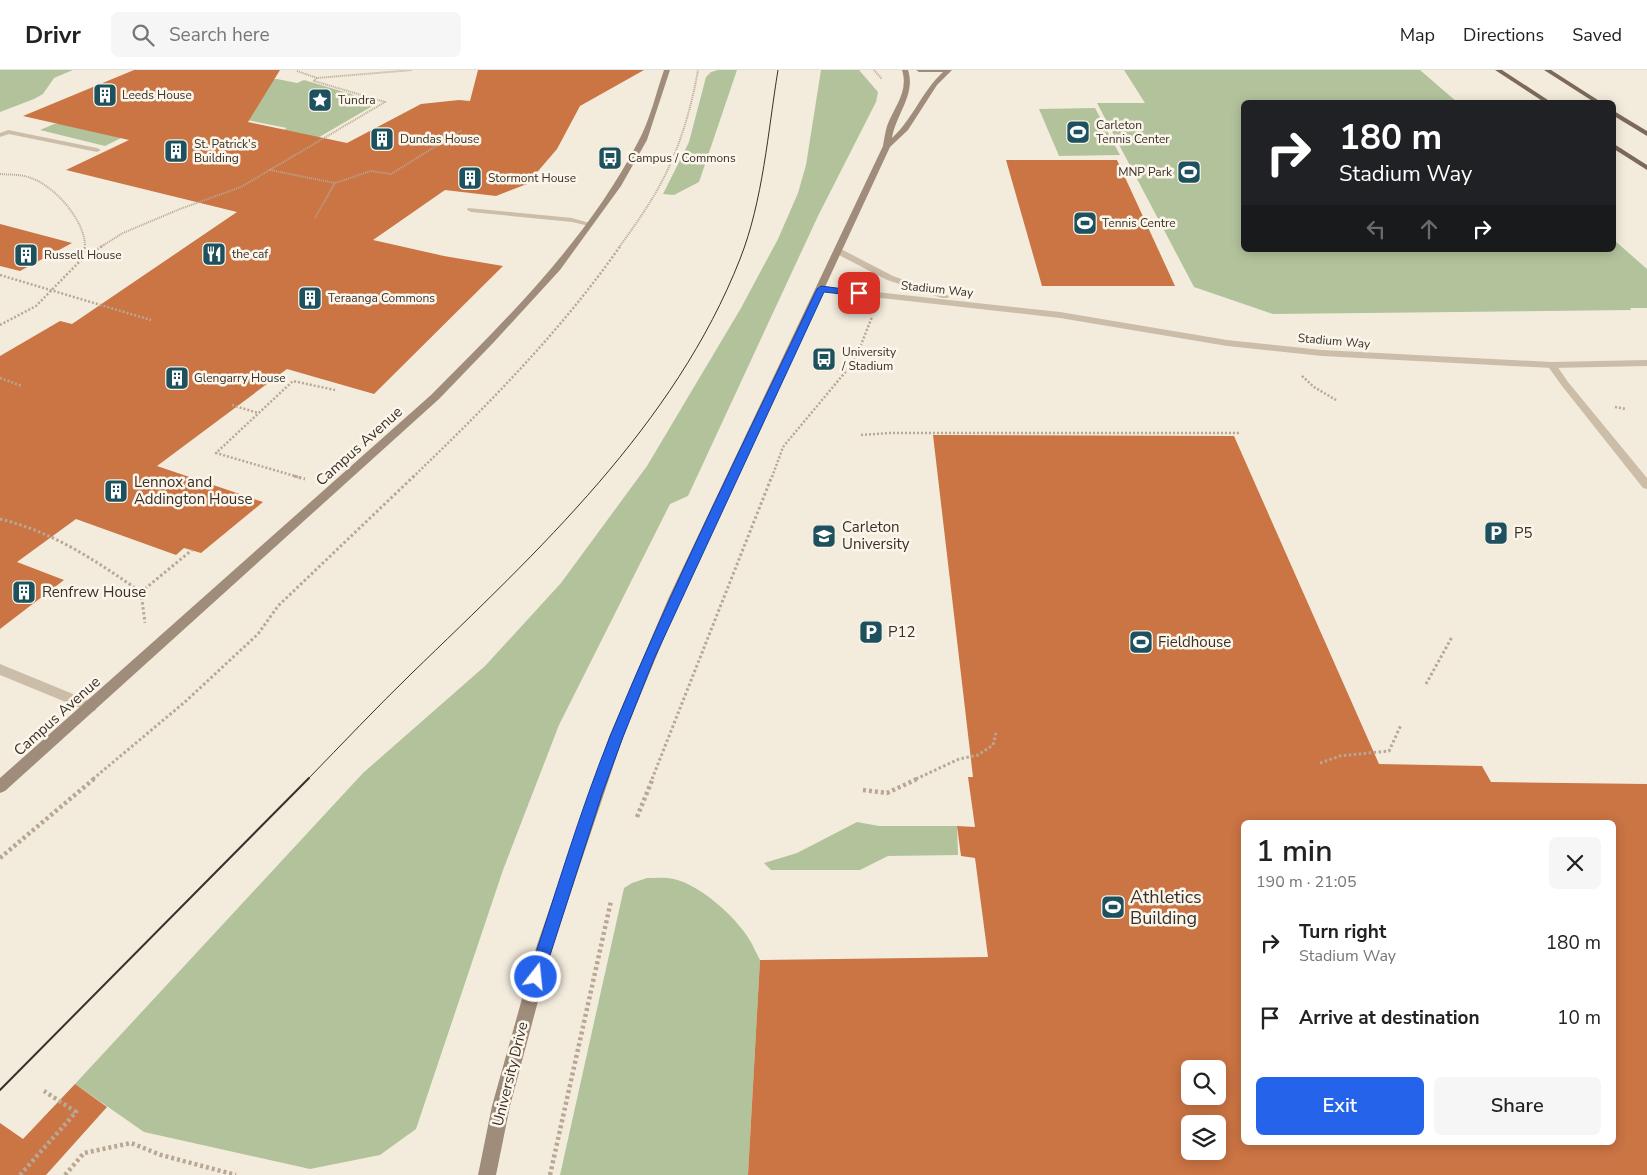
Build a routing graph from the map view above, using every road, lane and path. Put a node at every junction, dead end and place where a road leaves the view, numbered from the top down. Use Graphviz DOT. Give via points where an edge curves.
graph roads {
  1 [pos="412,70"];
  2 [pos="667,70"];
  3 [pos="698,70"];
  4 [pos="874,70"];
  5 [pos="905,70"];
  6 [pos="919,70"];
  7 [pos="943,70"];
  8 [pos="949,70"];
  9 [pos="1498,70"];
  10 [pos="1547,70"];
  11 [pos="297,71"];
  12 [pos="317,78"];
  13 [pos="884,82"];
  14 [pos="1545,100"];
  15 [pos="1595,100"];
  16 [pos="1616,114"];
  17 [pos="462,130"];
  18 [pos="1647,134"];
  19 [pos="0,135"];
  20 [pos="888,146"];
  21 [pos="1616,147"];
  22 [pos="98,150"];
  23 [pos="1647,168"];
  24 [pos="269,170"];
  25 [pos="0,174"];
  26 [pos="335,183"];
  27 [pos="471,210"];
  28 [pos="315,218"];
  29 [pos="589,224"];
  30 [pos="838,251"];
  31 [pos="83,258"];
  32 [pos="0,275"];
  33 [pos="821,289"];
  34 [pos="51,290"];
  35 [pos="1021,310"];
  36 [pos="873,315"];
  37 [pos="152,320"];
  38 [pos="0,325"];
  39 [pos="1647,363"];
  40 [pos="1552,365"];
  41 [pos="1300,374"];
  42 [pos="0,378"];
  43 [pos="22,386"];
  44 [pos="335,390"];
  45 [pos="1336,400"];
  46 [pos="232,405"];
  47 [pos="258,413"];
  48 [pos="1240,432"];
  49 [pos="861,435"];
  50 [pos="310,480"];
  51 [pos="1647,485"];
  52 [pos="0,519"];
  53 [pos="192,550"];
  54 [pos="141,592"];
  55 [pos="146,627"];
  56 [pos="1452,636"];
  57 [pos="0,669"];
  58 [pos="1426,684"];
  59 [pos="90,707"];
  60 [pos="1401,725"];
  61 [pos="996,733"];
  62 [pos="1320,763"];
  63 [pos="0,787"];
  64 [pos="863,790"];
  65 [pos="637,817"];
  66 [pos="0,858"];
  67 [pos="611,901"];
  68 [pos="44,1091"];
  69 [pos="20,1175"];
  70 [pos="65,1175"];
  71 [pos="236,1175"];
  72 [pos="487,1175"];
  73 [pos="550,1175"];
  1 -- 12 [label="path"];
  2 -- 29 [label="street, Campus Avenue" via="650,122 632,160"];
  3 -- 66 [label="path" via="693,99 677,148 651,201 619,250 540,347 483,410 278,606 258,634 186,701"];
  4 -- 13 [label="path"];
  5 -- 20 [label="street, University Drive" via="908,82 890,128"];
  6 -- 7 [label="street"];
  8 -- 20 [label="street, University Drive" via="934,84 906,129"];
  9 -- 14 [label="main road"];
  10 -- 15 [label="main road"];
  11 -- 12 [label="path"];
  12 -- 24 [label="path" via="314,81 385,102"];
  16 -- 18 [label="main road"];
  17 -- 26 [label="path" via="391,174 372,171"];
  19 -- 22 [label="street" via="8,132"];
  20 -- 30 [label="street, University Drive"];
  21 -- 23 [label="main road"];
  24 -- 26 [label="path"];
  24 -- 31 [label="path" via="241,187 122,233"];
  25 -- 31 [label="path" via="38,179 57,196 82,227 85,238"];
  26 -- 28 [label="path"];
  27 -- 29 [label="street"];
  29 -- 59 [label="street, Campus Avenue" via="541,287 435,396"];
  30 -- 33 [label="street, University Drive"];
  30 -- 35 [label="street, Stadium Way" via="909,287"];
  31 -- 34 [label="path"];
  32 -- 34 [label="path"];
  33 -- 35 [label="street, Stadium Way"];
  33 -- 72 [label="street, University Drive" via="675,597 616,737 545,945 506,1088"];
  34 -- 37 [label="path"];
  34 -- 38 [label="path" via="36,306"];
  35 -- 40 [label="street, Stadium Way" via="1252,346 1370,356"];
  36 -- 65 [label="path" via="857,355 847,370 783,447 750,538"];
  39 -- 40 [label="street, Stadium Way"];
  40 -- 51 [label="street"];
  41 -- 45 [label="path"];
  42 -- 43 [label="path"];
  44 -- 47 [label="path" via="293,381"];
  46 -- 47 [label="path"];
  47 -- 50 [label="path" via="216,453"];
  48 -- 49 [label="path"];
  52 -- 54 [label="path" via="22,523 65,541"];
  53 -- 54 [label="path"];
  54 -- 55 [label="path"];
  56 -- 58 [label="path"];
  57 -- 59 [label="street"];
  59 -- 63 [label="street, Campus Avenue"];
  60 -- 62 [label="path" via="1389,750 1340,756"];
  61 -- 64 [label="path" via="993,745 978,755 960,759 887,793"];
  67 -- 73 [label="path"];
  68 -- 69 [label="path" via="76,1112"];
  70 -- 71 [label="path" via="84,1153 131,1143"];
}
